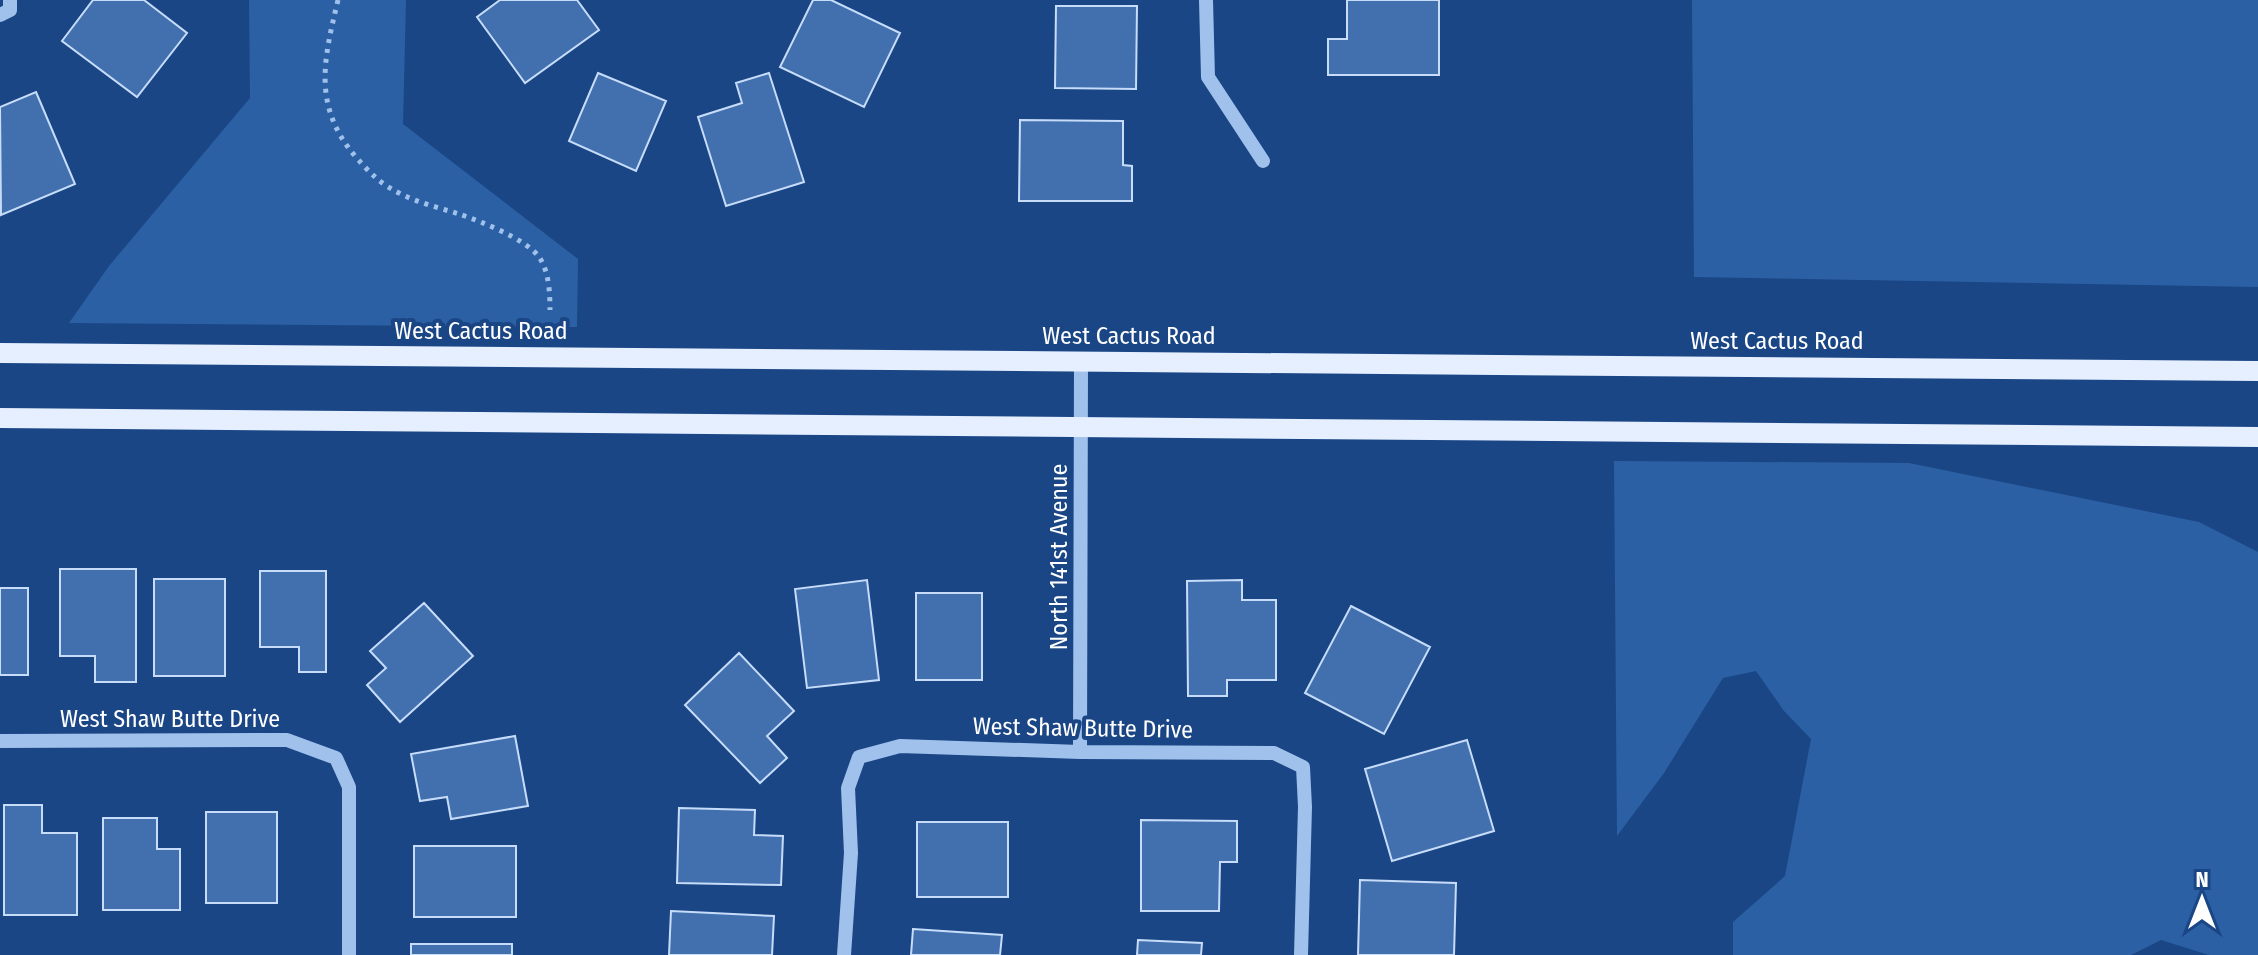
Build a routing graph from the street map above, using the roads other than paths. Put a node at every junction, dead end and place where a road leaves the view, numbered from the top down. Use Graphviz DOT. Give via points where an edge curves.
graph roads {
  1 [pos="1206,0"];
  2 [pos="1263,161"];
  3 [pos="0,353"];
  4 [pos="1081,362"];
  5 [pos="2258,371"];
  6 [pos="0,418"];
  7 [pos="1081,426"];
  8 [pos="2258,437"];
  9 [pos="0,741"];
  10 [pos="1080,752"];
  11 [pos="349,955"];
  12 [pos="844,955"];
  13 [pos="1301,955"];
  1 -- 2 [label="street" via="1208,77"];
  3 -- 4 [label="main road, West Cactus Road"];
  4 -- 5 [label="main road, West Cactus Road"];
  4 -- 7 [label="street, North 141st Avenue"];
  6 -- 7 [label="main road"];
  7 -- 8 [label="main road"];
  7 -- 10 [label="street, North 141st Avenue"];
  9 -- 11 [label="street, West Shaw Butte Drive" via="287,740 336,758 349,787"];
  10 -- 12 [label="street, West Shaw Butte Drive" via="900,746 859,757 848,788 851,853"];
  10 -- 13 [label="street, West Shaw Butte Drive" via="1274,753 1303,767"];
}
